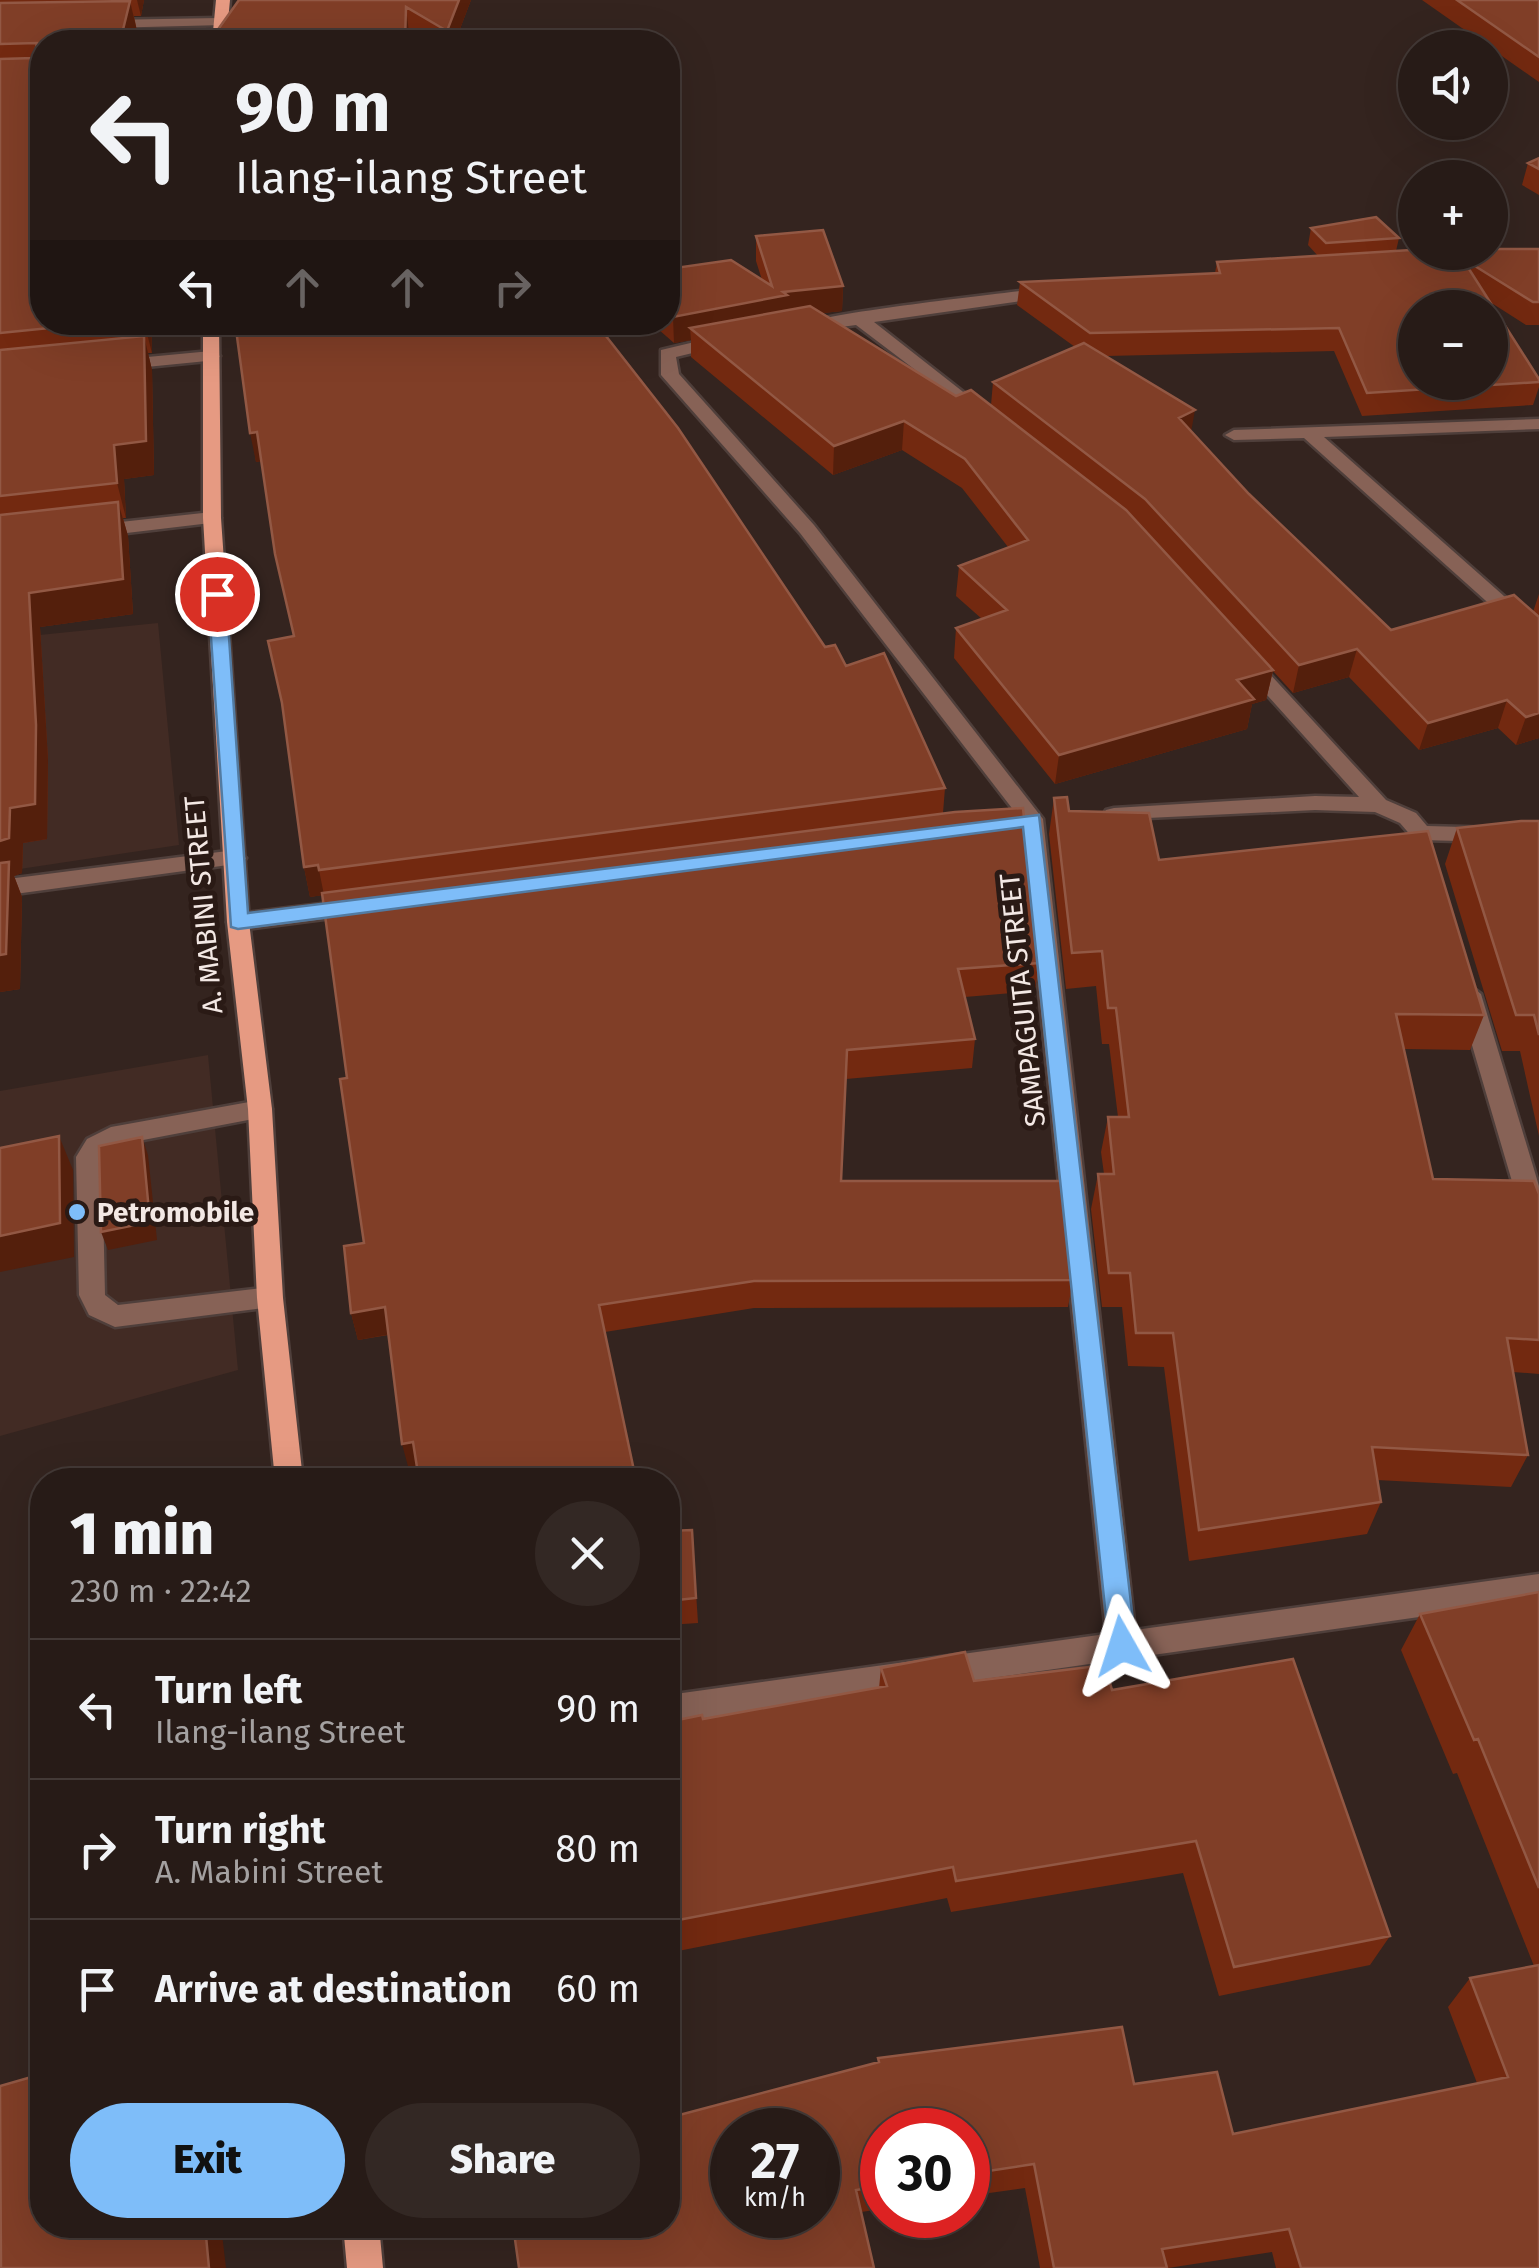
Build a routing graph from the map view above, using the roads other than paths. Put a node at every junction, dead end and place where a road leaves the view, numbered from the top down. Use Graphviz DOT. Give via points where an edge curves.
graph roads {
  1 [pos="223,0"];
  2 [pos="220,22"];
  3 [pos="80,24"];
  4 [pos="220,30"];
  5 [pos="1074,289"];
  6 [pos="858,318"];
  7 [pos="780,330"];
  8 [pos="211,335"];
  9 [pos="740,337"];
  10 [pos="211,356"];
  11 [pos="96,367"];
  12 [pos="994,425"];
  13 [pos="1538,425"];
  14 [pos="1308,432"];
  15 [pos="1234,436"];
  16 [pos="212,518"];
  17 [pos="77,533"];
  18 [pos="1539,638"];
  19 [pos="1235,647"];
  20 [pos="1378,805"];
  21 [pos="1089,816"];
  22 [pos="1539,836"];
  23 [pos="236,858"];
  24 [pos="0,888"];
  25 [pos="376,905"];
  26 [pos="238,922"];
  27 [pos="1460,965"];
  28 [pos="260,1109"];
  29 [pos="1539,1229"];
  30 [pos="270,1298"];
  31 [pos="288,1468"];
  32 [pos="1539,1587"];
  33 [pos="1122,1646"];
  34 [pos="680,1708"];
  35 [pos="363,2238"];
  36 [pos="366,2268"];
  1 -- 2 [label="main road"];
  2 -- 3 [label="street"];
  2 -- 4 [label="main road"];
  5 -- 6 [label="street"];
  6 -- 7 [label="street"];
  6 -- 12 [label="street"];
  8 -- 10 [label="main road, A. MABINI STREET"];
  9 -- 33 [label="street, SAMPAGUITA STREET" via="667,354 670,375 807,529 1032,820"];
  10 -- 11 [label="street"];
  10 -- 16 [label="main road, A. MABINI STREET"];
  13 -- 14 [label="street"];
  14 -- 15 [label="street"];
  14 -- 18 [label="street"];
  16 -- 17 [label="street"];
  16 -- 23 [label="main road, A. MABINI STREET"];
  19 -- 20 [label="street"];
  20 -- 21 [label="street"];
  20 -- 22 [label="street" via="1408,818 1424,842"];
  23 -- 24 [label="street"];
  23 -- 26 [label="main road, A. MABINI STREET"];
  25 -- 26 [label="street"];
  26 -- 28 [label="main road, A. MABINI STREET"];
  27 -- 29 [label="street"];
  28 -- 30 [label="main road, A. MABINI STREET"];
  28 -- 30 [label="street" via="110,1137 96,1146 89,1157 92,1295 115,1316"];
  30 -- 31 [label="main road, A. MABINI STREET"];
  32 -- 33 [label="street"];
  33 -- 34 [label="street"];
  35 -- 36 [label="main road"];
}
